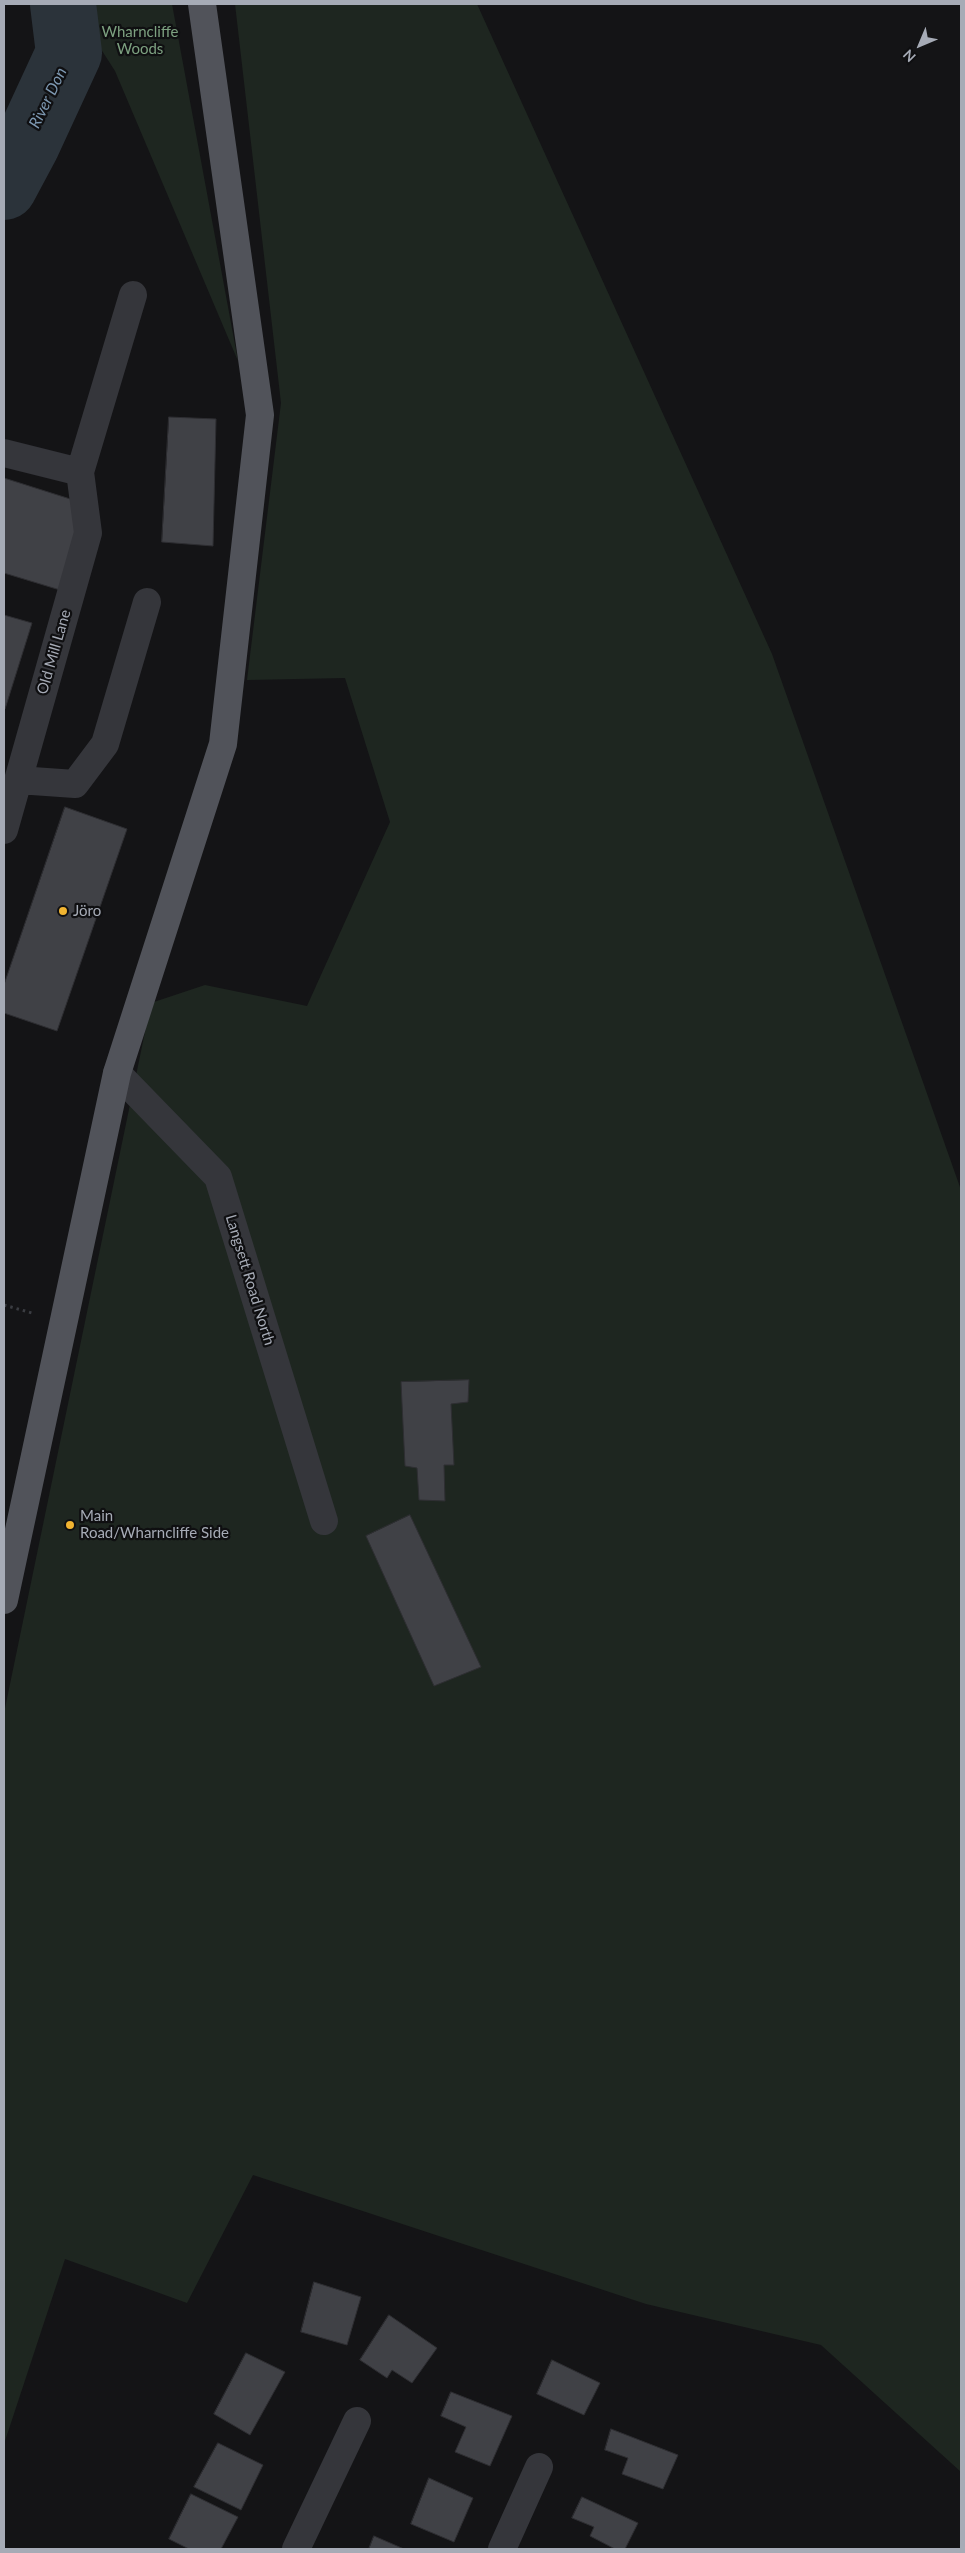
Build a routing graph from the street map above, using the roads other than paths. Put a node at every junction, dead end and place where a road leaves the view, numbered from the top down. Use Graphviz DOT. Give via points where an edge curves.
graph roads {
  1 [pos="202,4"];
  2 [pos="133,295"];
  3 [pos="4,453"];
  4 [pos="80,472"];
  5 [pos="147,602"];
  6 [pos="18,780"];
  7 [pos="4,830"];
  8 [pos="117,1073"];
  9 [pos="324,1522"];
  10 [pos="5,1593"];
  11 [pos="357,2421"];
  12 [pos="539,2466"];
  13 [pos="296,2549"];
  14 [pos="502,2549"];
  1 -- 8 [label="main road" via="260,415 223,744"];
  2 -- 4 [label="street, Old Mill Lane"];
  3 -- 4 [label="street"];
  4 -- 6 [label="street, Old Mill Lane" via="88,532"];
  5 -- 6 [label="street" via="105,744 75,784"];
  6 -- 7 [label="street, Old Mill Lane"];
  8 -- 9 [label="street, Langsett Road North" via="218,1177"];
  8 -- 10 [label="main road"];
  11 -- 13 [label="street"];
  12 -- 14 [label="street"];
}
